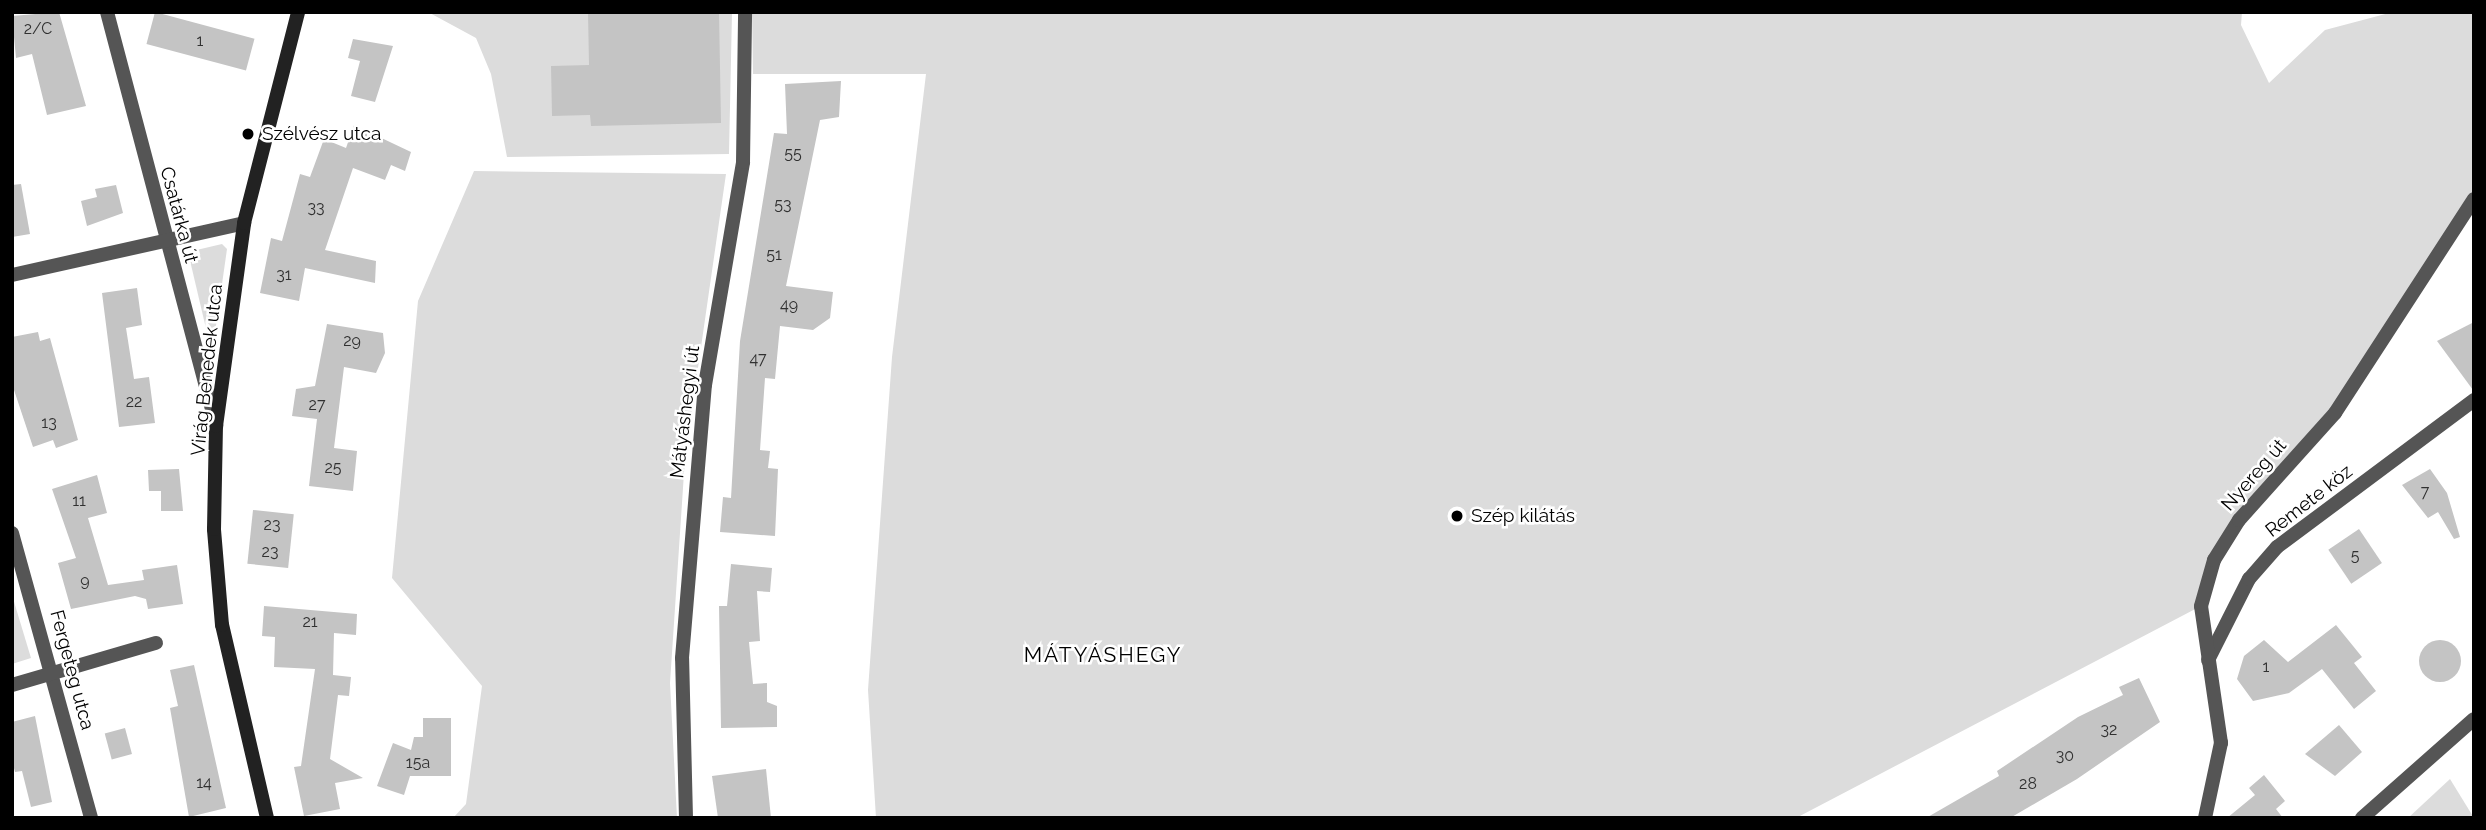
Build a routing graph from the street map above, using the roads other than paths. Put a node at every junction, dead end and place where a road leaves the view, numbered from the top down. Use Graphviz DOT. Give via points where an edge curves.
graph roads {
  1 [pos="107,12"];
  2 [pos="298,12"];
  3 [pos="745,12"];
  4 [pos="2474,199"];
  5 [pos="244,223"];
  6 [pos="166,242"];
  7 [pos="12,275"];
  8 [pos="2474,400"];
  9 [pos="216,426"];
  10 [pos="12,533"];
  11 [pos="156,643"];
  12 [pos="2206,665"];
  13 [pos="55,673"];
  14 [pos="12,685"];
  15 [pos="2474,719"];
  16 [pos="91,818"];
  17 [pos="267,818"];
  18 [pos="687,818"];
  19 [pos="2206,818"];
  20 [pos="2362,818"];
  1 -- 6 [label="street, Csatárka út"];
  2 -- 5 [label="street, Virág Benedek utca"];
  3 -- 18 [label="street, Mátyáshegyi út" via="743,162 705,385 682,657"];
  4 -- 12 [label="street, Nyereg út" via="2335,413 2239,520 2214,560 2201,606"];
  5 -- 6 [label="street"];
  5 -- 9 [label="street, Virág Benedek utca"];
  6 -- 7 [label="street"];
  6 -- 9 [label="street, Csatárka út"];
  8 -- 12 [label="street, Remete köz" via="2277,547 2231,609"];
  9 -- 17 [label="street, Virág Benedek utca" via="214,529 222,625"];
  10 -- 13 [label="street, Fergeteg utca"];
  11 -- 13 [label="street"];
  12 -- 19 [label="street, Nyereg út" via="2221,743"];
  13 -- 14 [label="street"];
  13 -- 16 [label="street, Fergeteg utca"];
  15 -- 20 [label="street"];
}
